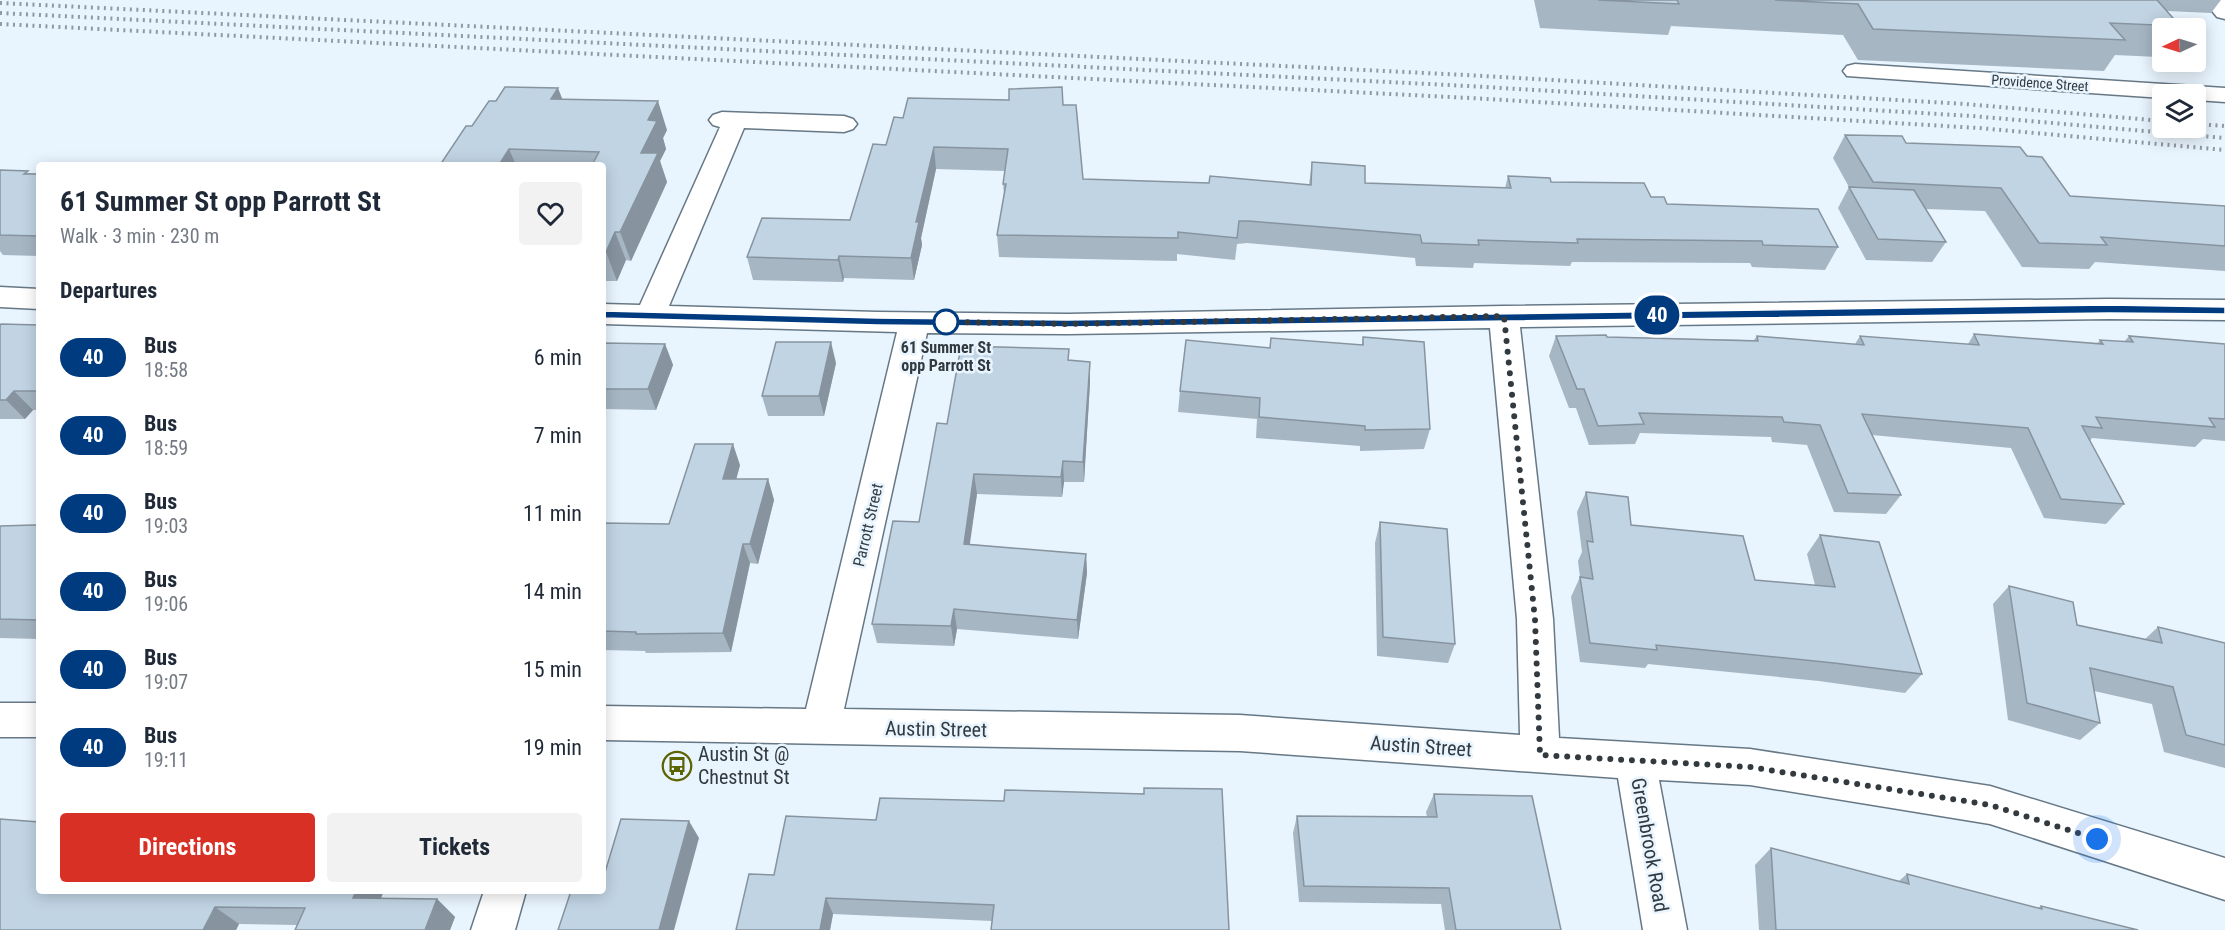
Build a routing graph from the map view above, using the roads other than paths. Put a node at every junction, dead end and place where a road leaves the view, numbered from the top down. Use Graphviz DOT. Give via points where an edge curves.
graph roads {
  1 [pos="2214,0"];
  2 [pos="2225,12"];
  3 [pos="1855,71"];
  4 [pos="2225,95"];
  5 [pos="844,124"];
  6 [pos="0,297"];
  7 [pos="36,298"];
  8 [pos="2225,310"];
  9 [pos="606,314"];
  10 [pos="650,315"];
  11 [pos="1504,316"];
  12 [pos="914,322"];
  13 [pos="0,720"];
  14 [pos="36,720"];
  15 [pos="606,723"];
  16 [pos="821,727"];
  17 [pos="1540,755"];
  18 [pos="1635,761"];
  19 [pos="2225,879"];
  20 [pos="504,894"];
  21 [pos="493,930"];
  22 [pos="1665,930"];
  1 -- 2 [label="street"];
  3 -- 4 [label="street, Providence Street"];
  5 -- 10 [label="street" via="729,121"];
  6 -- 7 [label="street"];
  8 -- 11 [label="street"];
  9 -- 10 [label="street"];
  10 -- 12 [label="street"];
  11 -- 12 [label="street" via="1068,324"];
  11 -- 17 [label="street" via="1535,620"];
  12 -- 16 [label="street, Parrott Street"];
  13 -- 14 [label="street"];
  15 -- 16 [label="street, Austin Street"];
  16 -- 17 [label="street, Austin Street" via="1240,733"];
  17 -- 18 [label="street, Austin Street"];
  18 -- 19 [label="street, Austin Street" via="1750,767 1990,805"];
  18 -- 22 [label="street, Greenbrook Road"];
  20 -- 21 [label="street"];
}
